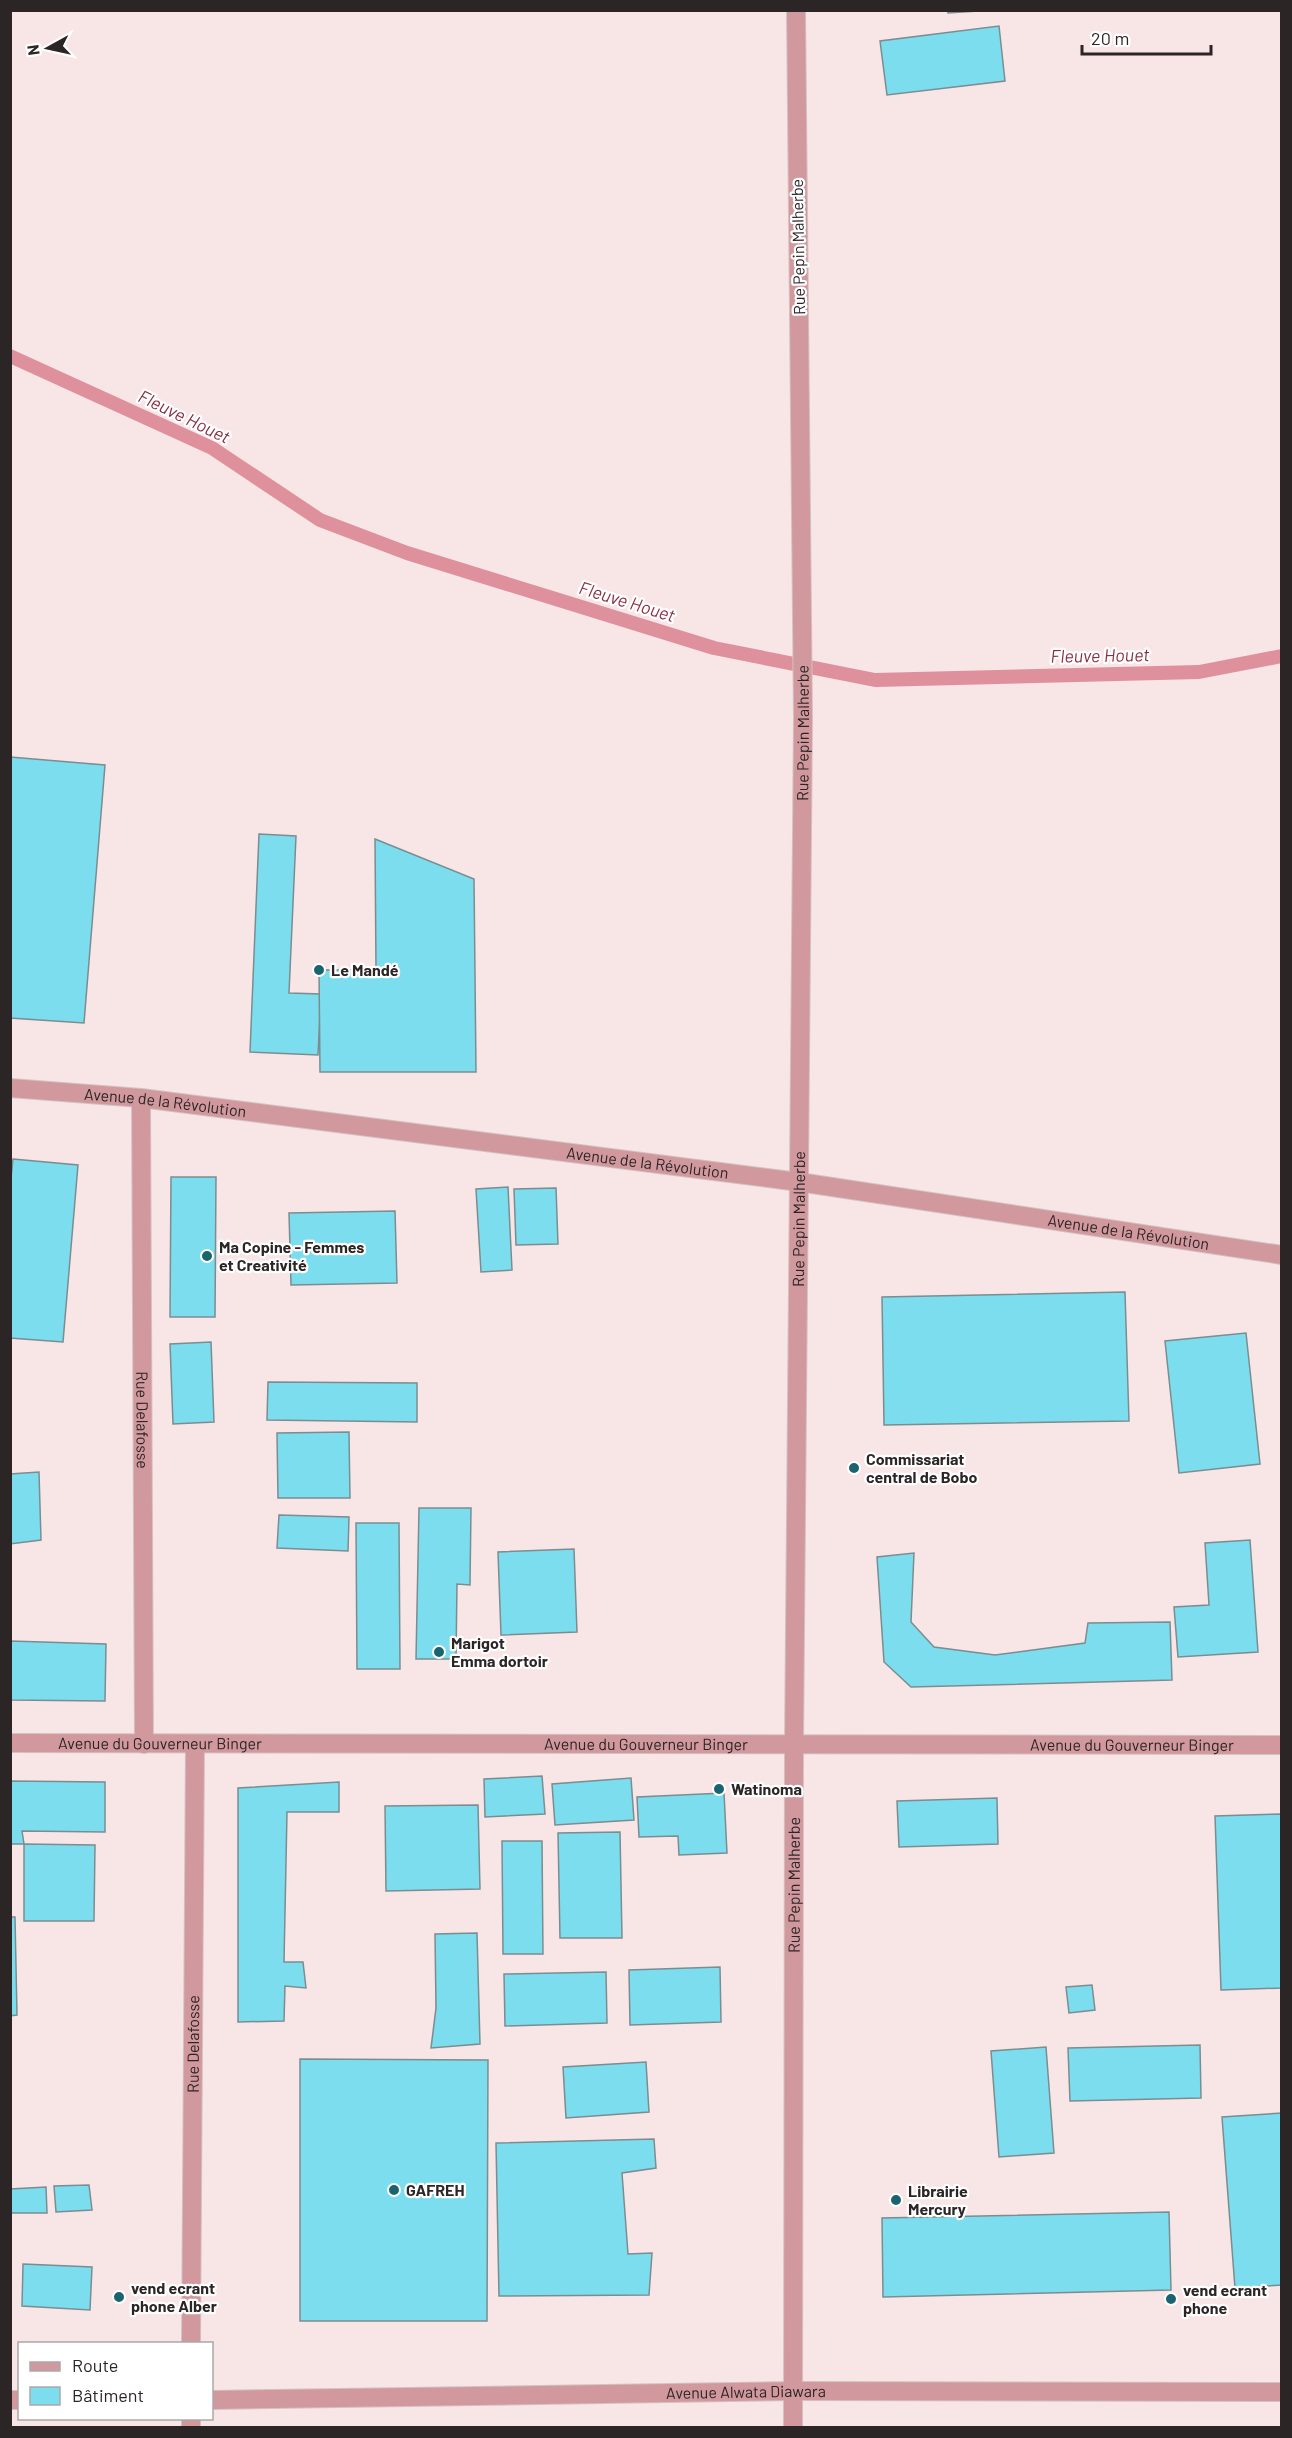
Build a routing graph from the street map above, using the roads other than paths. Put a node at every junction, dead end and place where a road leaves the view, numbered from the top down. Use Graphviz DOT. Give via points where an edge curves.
graph roads {
  1 [pos="796,10"];
  2 [pos="10,1088"];
  3 [pos="141,1098"];
  4 [pos="799,1182"];
  5 [pos="1281,1255"];
  6 [pos="10,1743"];
  7 [pos="144,1744"];
  8 [pos="195,1744"];
  9 [pos="794,1745"];
  10 [pos="1281,1745"];
  11 [pos="191,2342"];
  12 [pos="793,2391"];
  13 [pos="1281,2392"];
  14 [pos="213,2400"];
  15 [pos="793,2427"];
  1 -- 4 [label="street, Rue Pepin Malherbe" via="803,717"];
  2 -- 3 [label="street, Avenue de la Révolution"];
  3 -- 4 [label="street, Avenue de la Révolution"];
  3 -- 7 [label="street, Rue Delafosse"];
  4 -- 5 [label="street, Avenue de la Révolution"];
  4 -- 9 [label="street, Rue Pepin Malherbe"];
  6 -- 7 [label="street, Avenue du Gouverneur Binger"];
  7 -- 8 [label="street, Avenue du Gouverneur Binger"];
  8 -- 9 [label="street, Avenue du Gouverneur Binger"];
  8 -- 11 [label="street, Rue Delafosse"];
  9 -- 10 [label="street, Avenue du Gouverneur Binger"];
  9 -- 12 [label="street, Rue Pepin Malherbe"];
  12 -- 13 [label="street, Avenue Alwata Diawara"];
  12 -- 14 [label="street, Avenue Alwata Diawara"];
  12 -- 15 [label="street, Rue Pepin Malherbe"];
}
